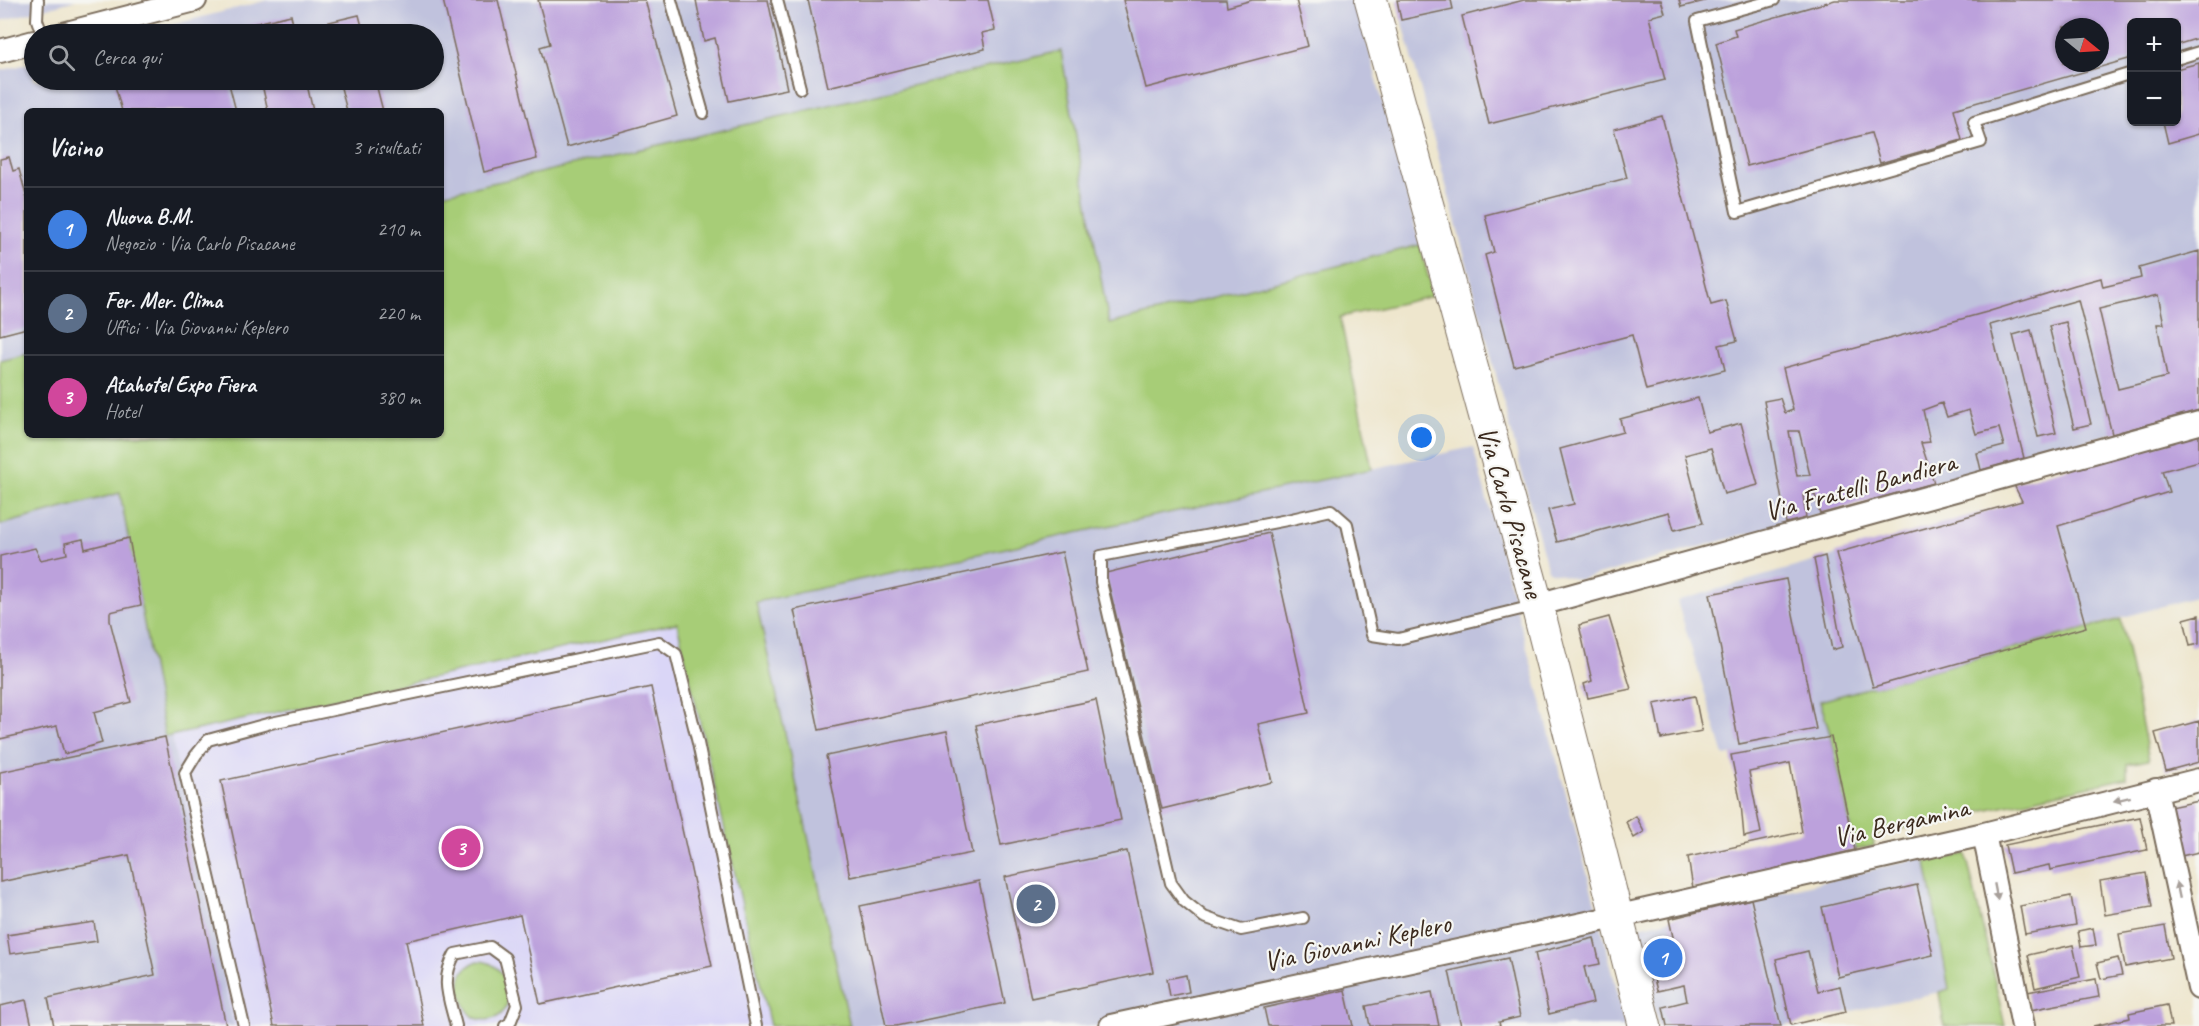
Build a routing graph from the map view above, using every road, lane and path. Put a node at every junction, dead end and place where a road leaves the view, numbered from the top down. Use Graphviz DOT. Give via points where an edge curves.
graph roads {
  1 [pos="38,0"];
  2 [pos="195,0"];
  3 [pos="671,0"];
  4 [pos="777,0"];
  5 [pos="1371,0"];
  6 [pos="1774,0"];
  7 [pos="39,24"];
  8 [pos="102,24"];
  9 [pos="24,45"];
  10 [pos="0,51"];
  11 [pos="2199,52"];
  12 [pos="2181,57"];
  13 [pos="2127,75"];
  14 [pos="800,88"];
  15 [pos="703,113"];
  16 [pos="2199,423"];
  17 [pos="1537,606"];
  18 [pos="2199,780"];
  19 [pos="2156,790"];
  20 [pos="1984,834"];
  21 [pos="1616,917"];
  22 [pos="1303,918"];
  23 [pos="2199,988"];
  24 [pos="244,1026"];
  25 [pos="456,1026"];
  26 [pos="506,1026"];
  27 [pos="756,1026"];
  28 [pos="1111,1026"];
  29 [pos="1645,1026"];
  30 [pos="2023,1026"];
  1 -- 7 [label="lane"];
  2 -- 8 [label="street"];
  3 -- 15 [label="lane"];
  4 -- 14 [label="lane"];
  5 -- 17 [label="street, Via Carlo Pisacane"];
  6 -- 13 [label="lane" via="1697,21 1737,212 1981,142 1974,123"];
  9 -- 10 [label="street"];
  11 -- 12 [label="lane"];
  16 -- 17 [label="street, Via Fratelli Bandiera"];
  17 -- 21 [label="street, Via Carlo Pisacane"];
  17 -- 22 [label="lane" via="1398,639 1372,635 1347,524 1331,510 1101,556 1101,582 1171,883 1184,901 1204,917 1241,930"];
  18 -- 19 [label="street, Via Bergamina"];
  19 -- 20 [label="street, Via Bergamina, one-way"];
  23 -- 19 [label="street, one-way"];
  20 -- 21 [label="street, Via Bergamina"];
  20 -- 30 [label="street, one-way"];
  21 -- 28 [label="street, Via Giovanni Keplero"];
  21 -- 29 [label="street, Via Carlo Pisacane"];
  24 -- 27 [label="lane" via="185,773 208,740 271,723 659,642 676,654"];
  25 -- 26 [label="lane" via="446,982 448,966 455,954 490,947 505,958 517,1005"];
}
